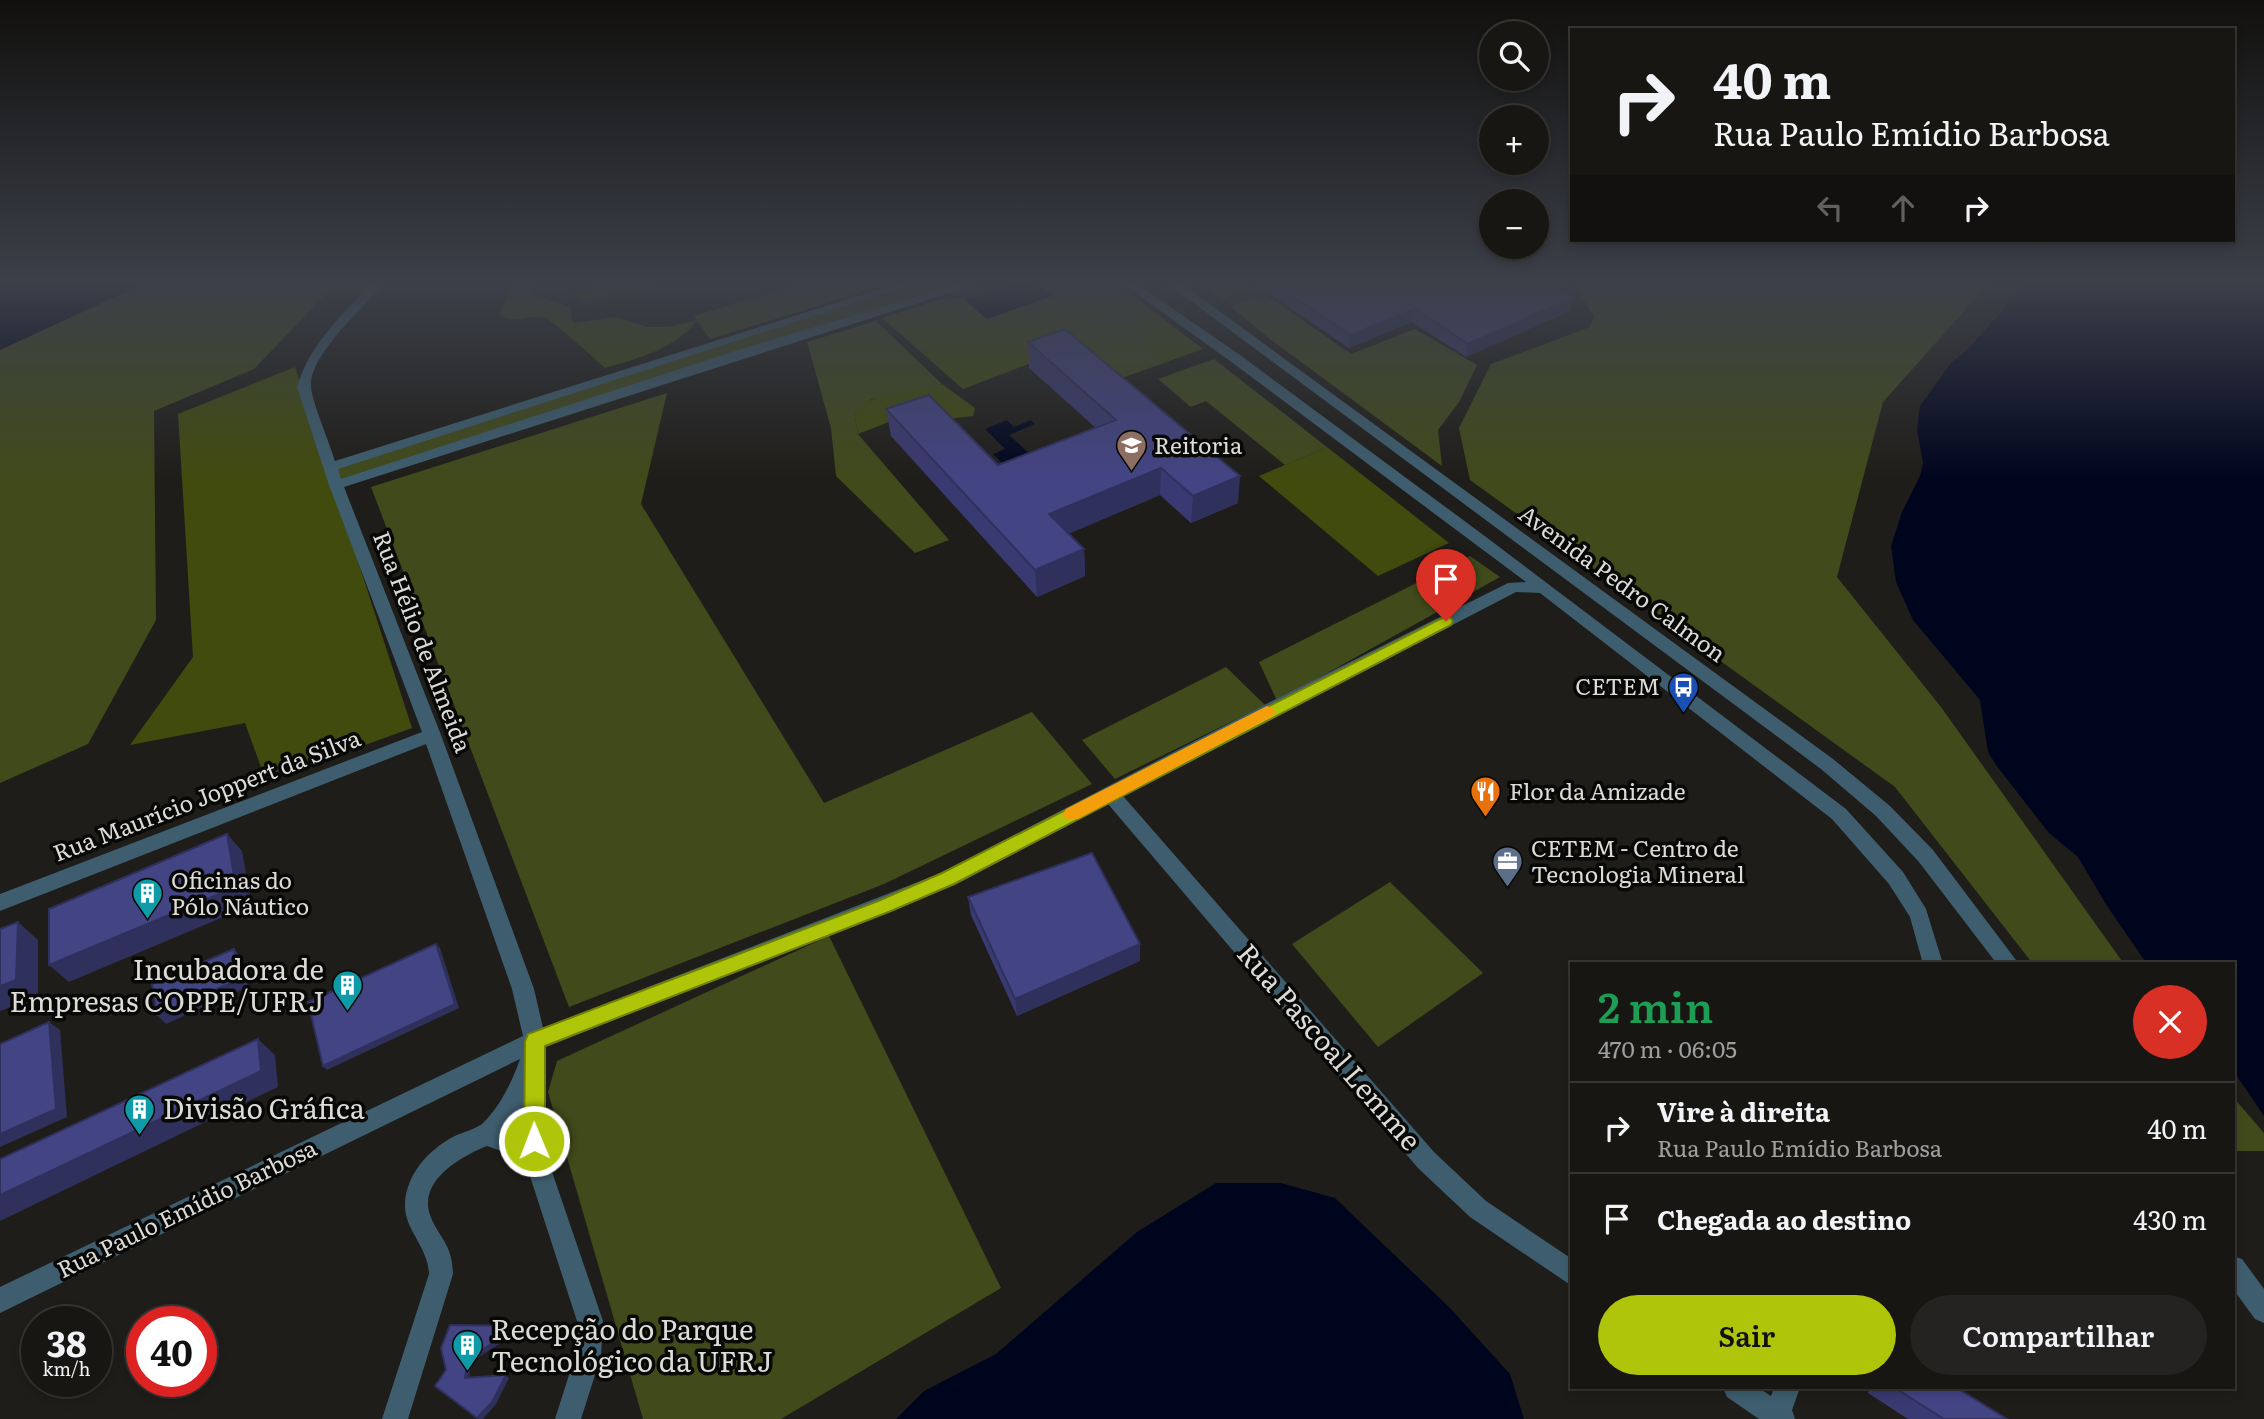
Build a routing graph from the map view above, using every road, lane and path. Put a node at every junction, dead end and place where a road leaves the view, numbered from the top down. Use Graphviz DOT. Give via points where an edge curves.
graph roads {
  1 [pos="322,347"];
  2 [pos="704,347"];
  3 [pos="738,347"];
  4 [pos="762,347"];
  5 [pos="1220,347"];
  6 [pos="1260,347"];
  7 [pos="743,353"];
  8 [pos="330,467"];
  9 [pos="336,485"];
  10 [pos="1516,577"];
  11 [pos="432,735"];
  12 [pos="1111,793"];
  13 [pos="0,903"];
  14 [pos="1932,962"];
  15 [pos="2007,962"];
  16 [pos="535,1041"];
  17 [pos="487,1135"];
  18 [pos="536,1160"];
  19 [pos="2235,1271"];
  20 [pos="1570,1273"];
  21 [pos="0,1300"];
  22 [pos="2264,1310"];
  23 [pos="1737,1389"];
  24 [pos="1787,1389"];
  25 [pos="1779,1417"];
  26 [pos="395,1419"];
  27 [pos="568,1419"];
  1 -- 8 [label="street, Rua Hélio de Almeida" via="307,370 304,387"];
  2 -- 8 [label="street"];
  3 -- 7 [label="street"];
  4 -- 7 [label="street"];
  5 -- 10 [label="street, Avenida Pedro Calmon"];
  6 -- 15 [label="street, Avenida Pedro Calmon" via="1827,764 1883,811 1926,856"];
  7 -- 9 [label="street"];
  8 -- 9 [label="street, Rua Hélio de Almeida"];
  9 -- 11 [label="street, Rua Hélio de Almeida"];
  10 -- 12 [label="street, Rua Paulo Emídio Barbosa"];
  10 -- 14 [label="street, Rua Paulo Emídio Barbosa" via="1544,588 1839,814 1896,878 1919,915"];
  11 -- 13 [label="street, Rua Maurício Joppert da Silva"];
  11 -- 16 [label="street, Rua Hélio de Almeida" via="523,989"];
  12 -- 16 [label="street, Rua Paulo Emídio Barbosa" via="935,884"];
  12 -- 20 [label="street, Rua Pascoal Lemme" via="1426,1160 1478,1209"];
  16 -- 17 [label="street" via="521,1087"];
  16 -- 18 [label="street" via="532,1122"];
  16 -- 21 [label="street, Rua Paulo Emídio Barbosa"];
  17 -- 18 [label="street" via="523,1147"];
  17 -- 26 [label="street" via="461,1144 433,1166 416,1200 418,1216 440,1250 441,1274"];
  18 -- 27 [label="street" via="590,1321 588,1356"];
  19 -- 22 [label="street"];
  23 -- 25 [label="street"];
  24 -- 25 [label="street"];
}
